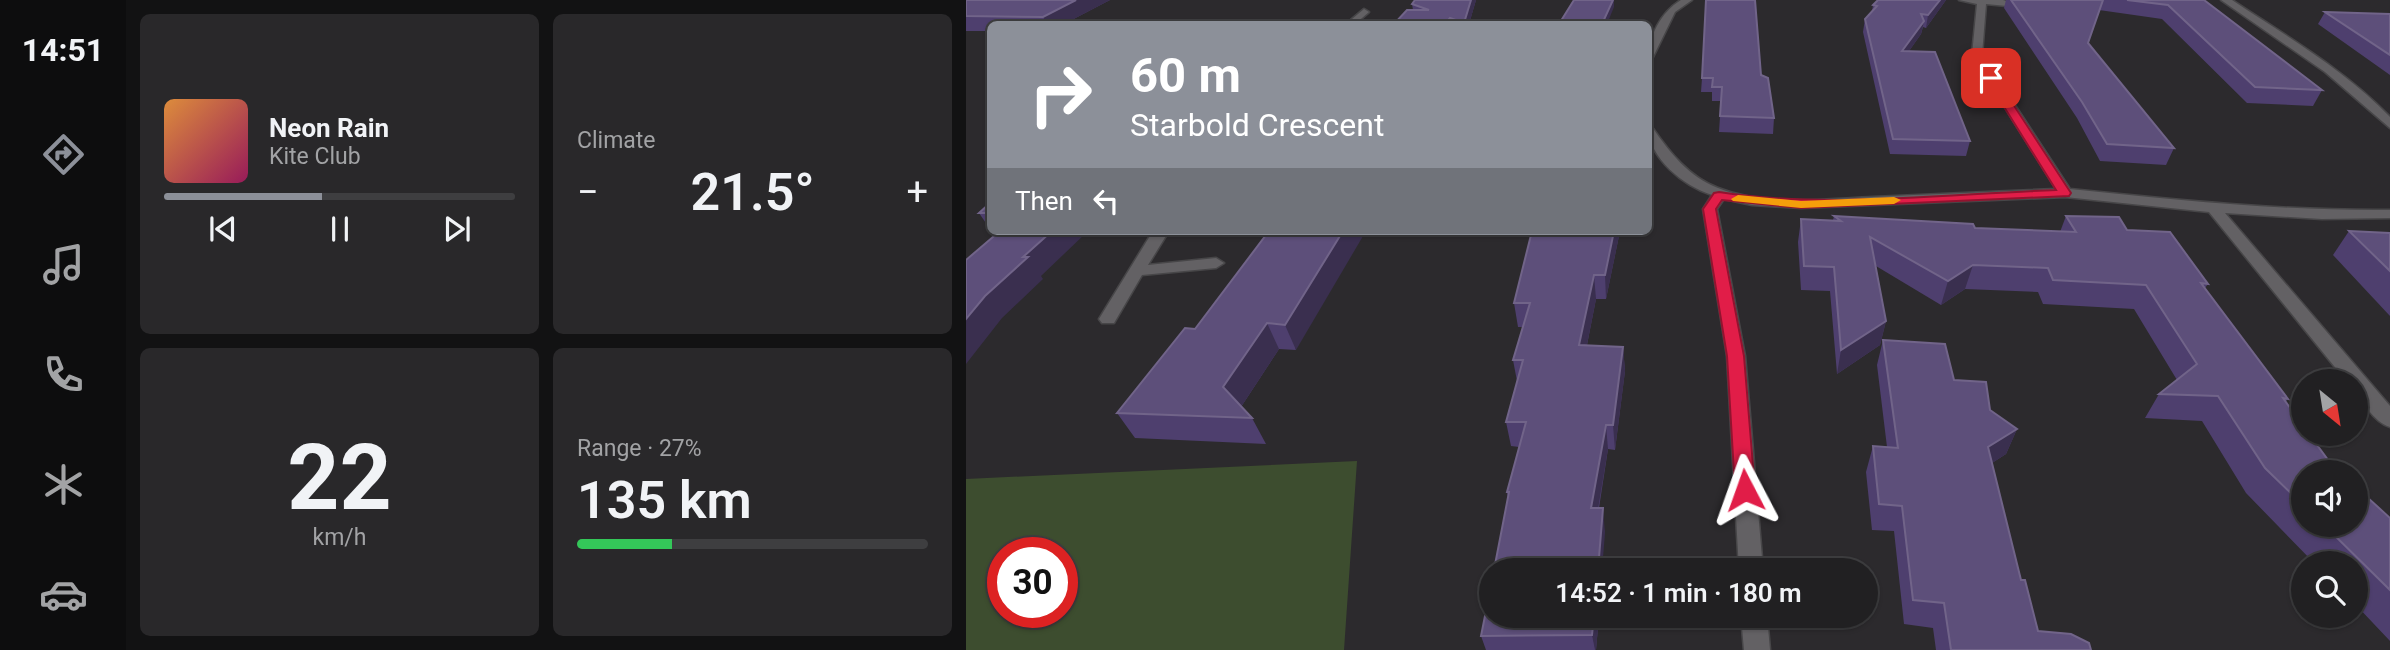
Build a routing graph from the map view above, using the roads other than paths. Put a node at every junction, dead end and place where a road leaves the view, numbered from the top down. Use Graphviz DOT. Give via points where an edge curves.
graph roads {
  1 [pos="1687,0"];
  2 [pos="1964,0"];
  3 [pos="2226,0"];
  4 [pos="1981,2"];
  5 [pos="2007,3"];
  6 [pos="1364,12"];
  7 [pos="1354,21"];
  8 [pos="1652,49"];
  9 [pos="2390,124"];
  10 [pos="1652,135"];
  11 [pos="2065,193"];
  12 [pos="1719,195"];
  13 [pos="2213,208"];
  14 [pos="2390,214"];
  15 [pos="1159,235"];
  16 [pos="1216,263"];
  17 [pos="1138,271"];
  18 [pos="1108,319"];
  19 [pos="2390,420"];
  20 [pos="1750,558"];
  21 [pos="1755,628"];
  22 [pos="1757,650"];
  1 -- 8 [label="street" via="1671,10"];
  2 -- 4 [label="street"];
  3 -- 9 [label="street" via="2329,70"];
  4 -- 5 [label="street"];
  4 -- 11 [label="street" via="1984,20 1977,37 1977,55"];
  6 -- 7 [label="street"];
  10 -- 12 [label="street" via="1680,171 1696,185"];
  11 -- 12 [label="street" via="1801,205"];
  11 -- 13 [label="street"];
  12 -- 20 [label="street" via="1710,209 1736,356"];
  13 -- 14 [label="street"];
  13 -- 19 [label="street"];
  15 -- 17 [label="street"];
  16 -- 17 [label="street"];
  17 -- 18 [label="street"];
  21 -- 22 [label="street"];
}
